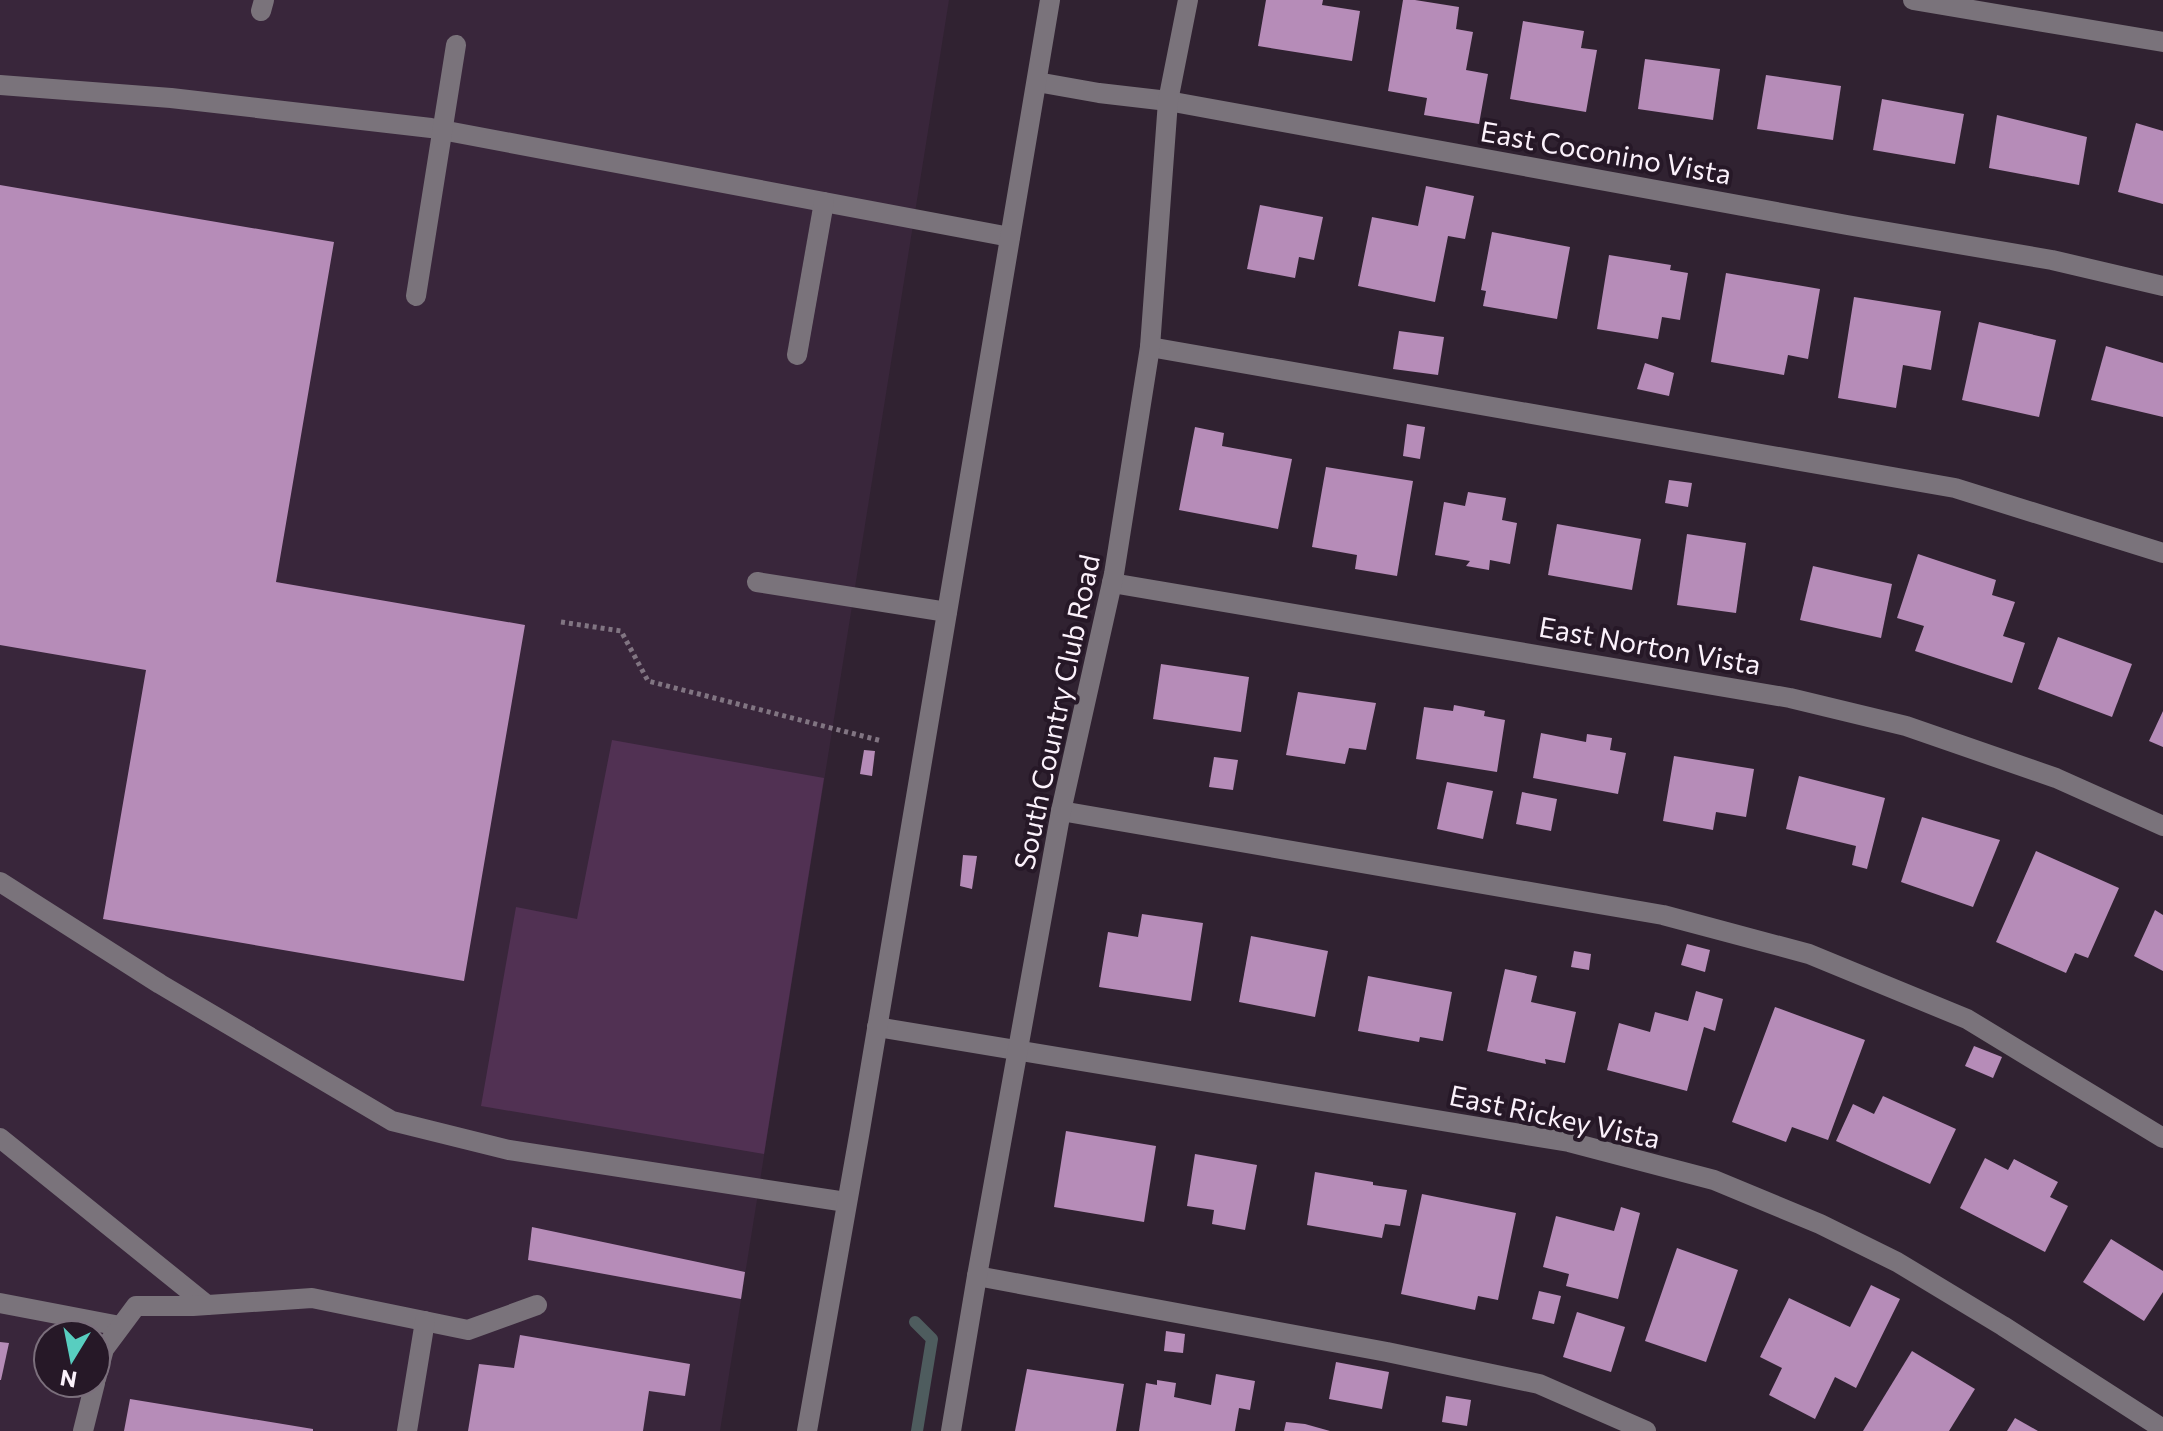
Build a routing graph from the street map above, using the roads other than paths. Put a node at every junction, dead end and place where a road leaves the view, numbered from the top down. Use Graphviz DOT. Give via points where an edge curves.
graph roads {
  1 [pos="1050,0"];
  2 [pos="1188,0"];
  3 [pos="1913,0"];
  4 [pos="2163,42"];
  5 [pos="456,45"];
  6 [pos="1037,82"];
  7 [pos="0,85"];
  8 [pos="1168,101"];
  9 [pos="444,130"];
  10 [pos="824,202"];
  11 [pos="1010,237"];
  12 [pos="2163,286"];
  13 [pos="416,296"];
  14 [pos="1150,347"];
  15 [pos="797,355"];
  16 [pos="2163,553"];
  17 [pos="757,582"];
  18 [pos="1112,583"];
  19 [pos="947,612"];
  20 [pos="1061,811"];
  21 [pos="2163,826"];
  22 [pos="0,882"];
  23 [pos="877,1027"];
  24 [pos="1019,1050"];
  25 [pos="0,1138"];
  26 [pos="2163,1138"];
  27 [pos="846,1202"];
  28 [pos="977,1276"];
  29 [pos="0,1303"];
  30 [pos="207,1305"];
  31 [pos="537,1305"];
  32 [pos="425,1321"];
  33 [pos="120,1326"];
  34 [pos="112,1338"];
  35 [pos="91,1399"];
  36 [pos="2163,1429"];
  37 [pos="83,1431"];
  38 [pos="407,1431"];
  39 [pos="807,1431"];
  40 [pos="951,1431"];
  41 [pos="1646,1431"];
  1 -- 6 [label="street"];
  2 -- 8 [label="street, South Country Club Road"];
  3 -- 4 [label="street"];
  5 -- 9 [label="street"];
  6 -- 8 [label="street, East Coconino Vista"];
  6 -- 11 [label="street"];
  7 -- 9 [label="street" via="171,98"];
  8 -- 12 [label="street, East Coconino Vista" via="2052,260"];
  8 -- 14 [label="street, South Country Club Road"];
  9 -- 10 [label="street"];
  9 -- 13 [label="street"];
  10 -- 11 [label="street"];
  10 -- 15 [label="street"];
  11 -- 19 [label="street"];
  14 -- 16 [label="street" via="1955,488"];
  14 -- 18 [label="street, South Country Club Road"];
  17 -- 19 [label="street"];
  18 -- 20 [label="street, South Country Club Road"];
  18 -- 21 [label="street, East Norton Vista" via="1790,698 1906,726 2056,778"];
  19 -- 23 [label="street"];
  20 -- 24 [label="street, South Country Club Road"];
  20 -- 26 [label="street" via="1663,915 1809,954 1967,1019"];
  22 -- 27 [label="street" via="392,1121 509,1150"];
  23 -- 24 [label="street, East Rickey Vista"];
  23 -- 27 [label="street"];
  24 -- 28 [label="street, South Country Club Road"];
  24 -- 36 [label="street, East Rickey Vista" via="1569,1142 1714,1180 1897,1262"];
  25 -- 30 [label="street"];
  27 -- 39 [label="street"];
  28 -- 40 [label="street, South Country Club Road"];
  28 -- 41 [label="street" via="1539,1384"];
  29 -- 33 [label="street"];
  30 -- 32 [label="street" via="312,1298"];
  30 -- 33 [label="street" via="136,1306"];
  31 -- 32 [label="street" via="468,1330"];
  32 -- 38 [label="street"];
  33 -- 34 [label="street"];
  35 -- 37 [label="street"];
}
